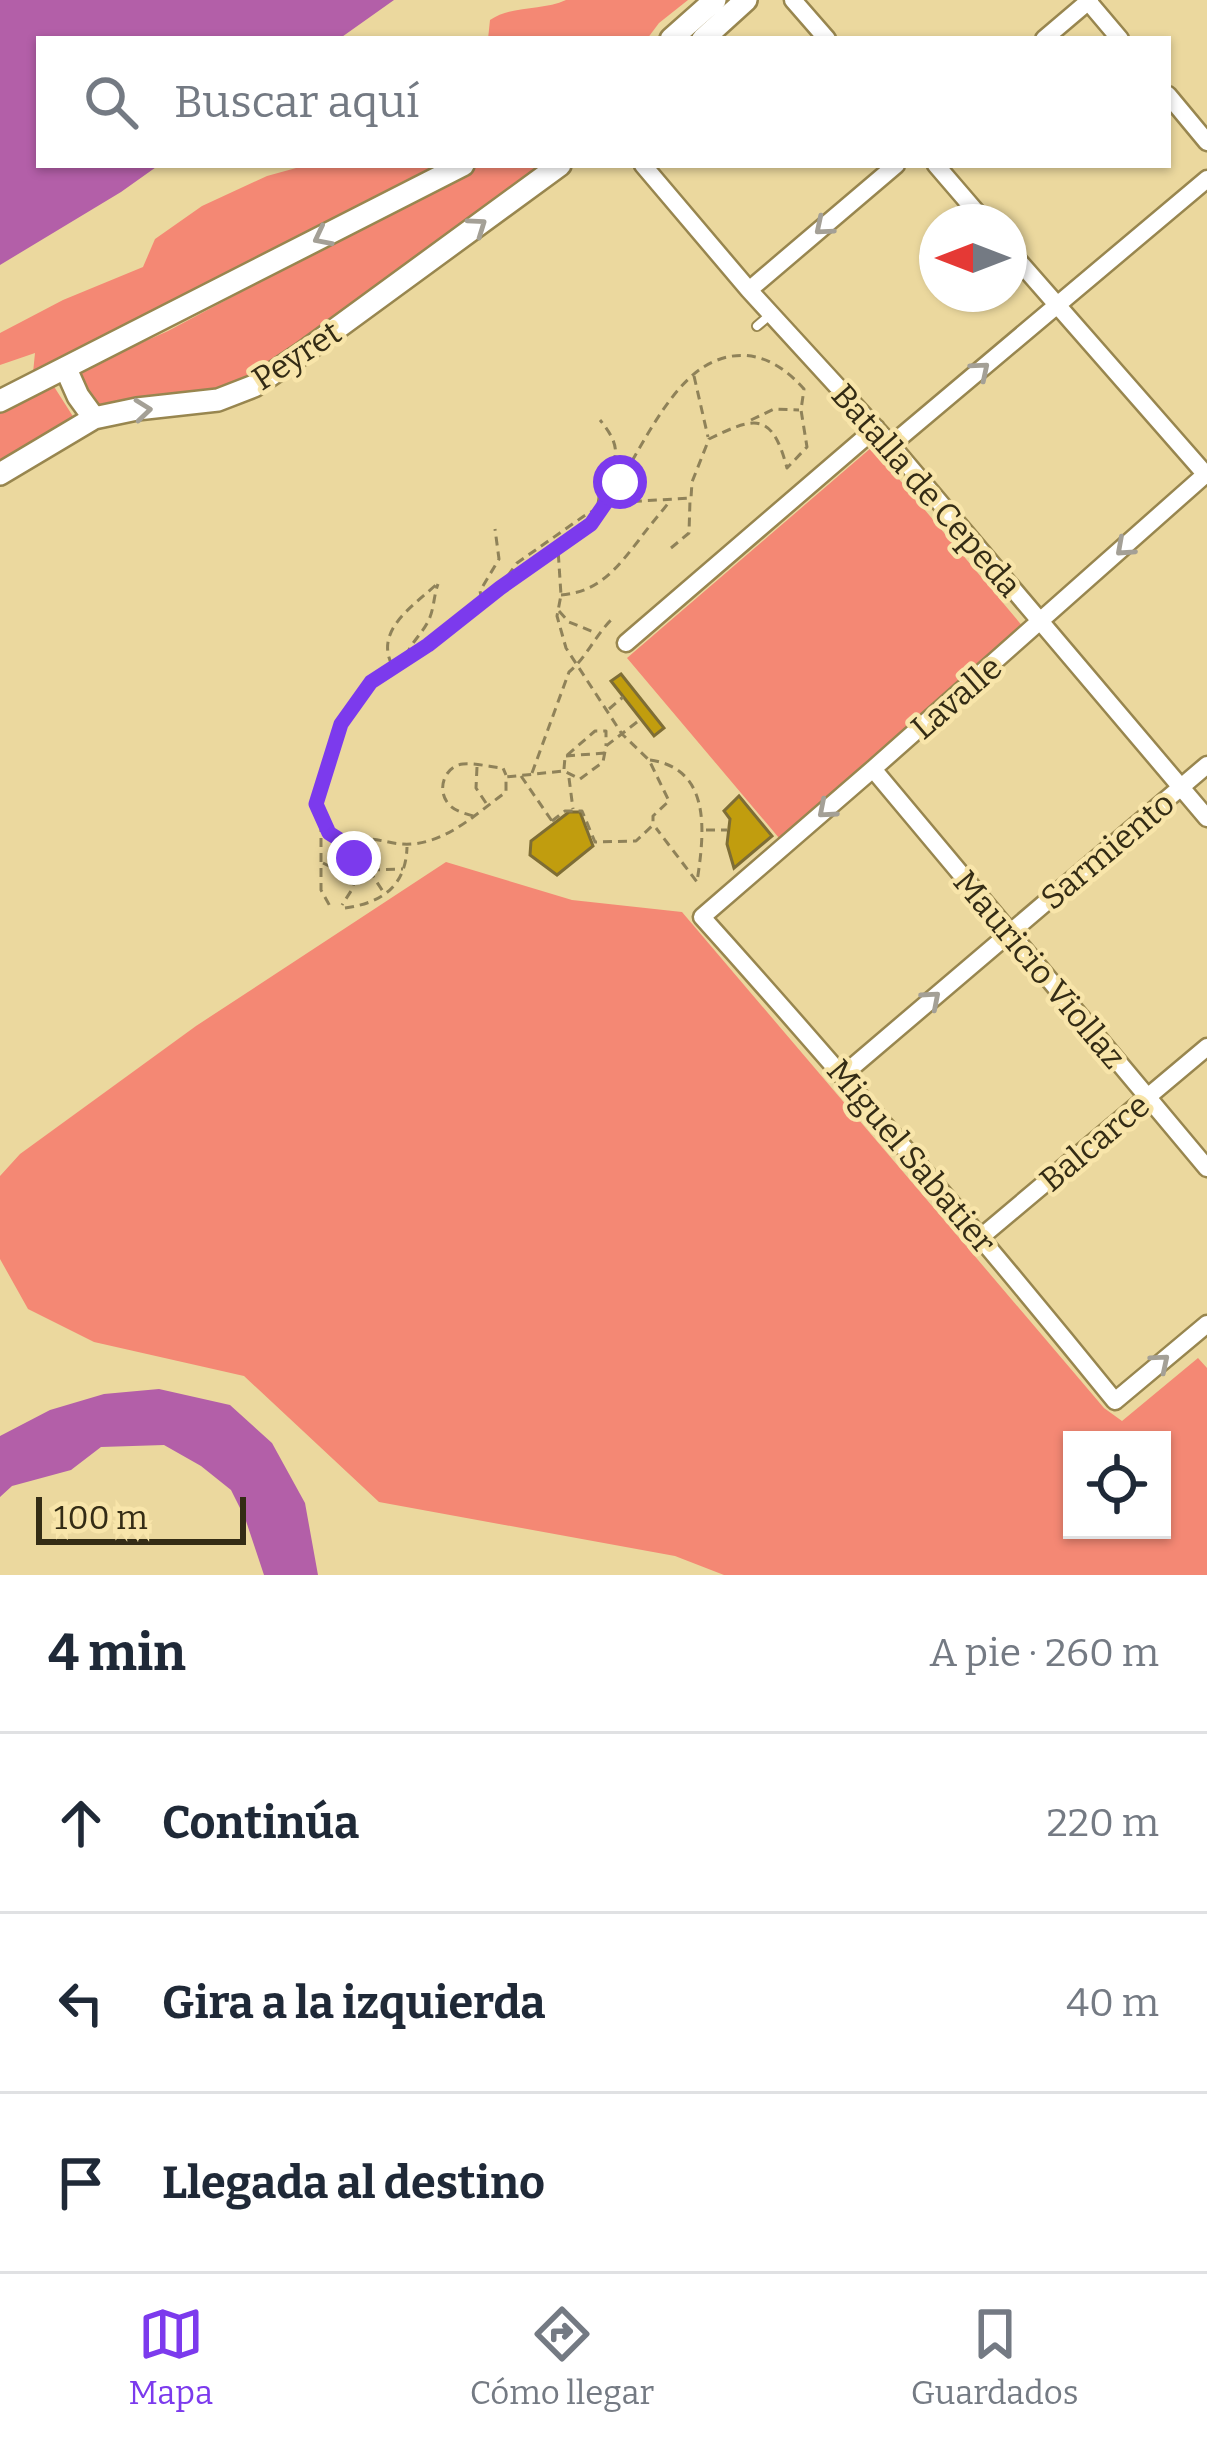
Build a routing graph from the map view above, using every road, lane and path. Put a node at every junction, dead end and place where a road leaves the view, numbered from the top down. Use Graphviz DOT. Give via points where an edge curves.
graph roads {
  1 [pos="715,0"];
  2 [pos="746,0"];
  3 [pos="793,0"];
  4 [pos="1089,0"];
  5 [pos="674,36"];
  6 [pos="706,36"];
  7 [pos="824,36"];
  8 [pos="1047,36"];
  9 [pos="1118,36"];
  10 [pos="1171,99"];
  11 [pos="1207,142"];
  12 [pos="457,168"];
  13 [pos="556,168"];
  14 [pos="646,168"];
  15 [pos="892,168"];
  16 [pos="939,168"];
  17 [pos="1207,179"];
  18 [pos="970,204"];
  19 [pos="1027,271"];
  20 [pos="749,290"];
  21 [pos="1057,306"];
  22 [pos="66,369"];
  23 [pos="694,373"];
  24 [pos="0,401"];
  25 [pos="801,410"];
  26 [pos="94,418"];
  27 [pos="600,420"];
  28 [pos="751,422"];
  29 [pos="875,428"];
  30 [pos="709,439"];
  31 [pos="891,445"];
  32 [pos="0,474"];
  33 [pos="1206,474"];
  34 [pos="691,498"];
  35 [pos="672,499"];
  36 [pos="607,503"];
  37 [pos="598,508"];
  38 [pos="584,516"];
  39 [pos="591,524"];
  40 [pos="494,529"];
  41 [pos="556,536"];
  42 [pos="560,546"];
  43 [pos="671,548"];
  44 [pos="527,556"];
  45 [pos="533,565"];
  46 [pos="500,588"];
  47 [pos="561,596"];
  48 [pos="482,602"];
  49 [pos="558,609"];
  50 [pos="611,620"];
  51 [pos="1040,622"];
  52 [pos="598,634"];
  53 [pos="626,643"];
  54 [pos="405,659"];
  55 [pos="393,667"];
  56 [pos="576,667"];
  57 [pos="623,697"];
  58 [pos="607,710"];
  59 [pos="641,719"];
  60 [pos="622,734"];
  61 [pos="606,749"];
  62 [pos="565,757"];
  63 [pos="649,760"];
  64 [pos="1207,765"];
  65 [pos="477,766"];
  66 [pos="873,770"];
  67 [pos="567,772"];
  68 [pos="531,775"];
  69 [pos="521,776"];
  70 [pos="506,777"];
  71 [pos="1181,787"];
  72 [pos="488,806"];
  73 [pos="574,811"];
  74 [pos="473,816"];
  75 [pos="1207,818"];
  76 [pos="321,819"];
  77 [pos="653,825"];
  78 [pos="704,830"];
  79 [pos="727,830"];
  80 [pos="367,837"];
  81 [pos="342,841"];
  82 [pos="407,845"];
  83 [pos="320,847"];
  84 [pos="362,851"];
  85 [pos="320,860"];
  86 [pos="405,868"];
  87 [pos="358,870"];
  88 [pos="369,870"];
  89 [pos="385,894"];
  90 [pos="331,908"];
  91 [pos="702,916"];
  92 [pos="1010,933"];
  93 [pos="1207,1047"];
  94 [pos="844,1075"];
  95 [pos="1148,1097"];
  96 [pos="1207,1168"];
  97 [pos="981,1237"];
  98 [pos="1207,1324"];
  1 -- 5 [label="street"];
  2 -- 6 [label="street"];
  3 -- 7 [label="street"];
  4 -- 8 [label="street"];
  4 -- 9 [label="street"];
  10 -- 11 [label="street"];
  12 -- 22 [label="street, one-way"];
  26 -- 13 [label="street, Peyret, one-way" via="218,400 254,386"];
  14 -- 20 [label="street, Batalla de Cepeda"];
  15 -- 20 [label="street, one-way"];
  16 -- 18 [label="street"];
  17 -- 21 [label="street"];
  19 -- 21 [label="street"];
  20 -- 29 [label="street, Batalla de Cepeda" via="764,320"];
  31 -- 21 [label="street, one-way"];
  21 -- 33 [label="street"];
  22 -- 24 [label="street"];
  22 -- 26 [label="street"];
  23 -- 25 [label="path" via="733,356 775,362 804,389"];
  23 -- 30 [label="path"];
  23 -- 36 [label="path"];
  25 -- 28 [label="path" via="774,409"];
  25 -- 28 [label="path" via="807,447 787,468 779,440"];
  26 -- 32 [label="street, Peyret"];
  27 -- 37 [label="path" via="616,449"];
  28 -- 30 [label="path"];
  29 -- 31 [label="street, Batalla de Cepeda"];
  29 -- 53 [label="street"];
  30 -- 34 [label="path"];
  31 -- 51 [label="street, Batalla de Cepeda"];
  33 -- 51 [label="street, Lavalle, one-way"];
  34 -- 35 [label="path"];
  34 -- 43 [label="path" via="688,533"];
  35 -- 36 [label="path"];
  35 -- 47 [label="path" via="608,578"];
  36 -- 37 [label="path"];
  36 -- 39 [label="path"];
  37 -- 38 [label="path"];
  38 -- 39 [label="path"];
  38 -- 41 [label="path"];
  39 -- 42 [label="path"];
  40 -- 48 [label="path" via="499,559 480,590"];
  41 -- 42 [label="path"];
  41 -- 44 [label="path"];
  42 -- 45 [label="path"];
  42 -- 47 [label="path"];
  44 -- 45 [label="path"];
  44 -- 46 [label="path"];
  45 -- 46 [label="path"];
  46 -- 48 [label="path"];
  47 -- 49 [label="path"];
  48 -- 54 [label="path"];
  49 -- 52 [label="path"];
  49 -- 56 [label="path"];
  50 -- 52 [label="path"];
  51 -- 66 [label="street, Lavalle"];
  51 -- 71 [label="street, Batalla de Cepeda"];
  52 -- 56 [label="path"];
  54 -- 55 [label="path"];
  54 -- 55 [label="path" via="439,582 392,628 386,640"];
  55 -- 76 [label="path" via="371,682 341,724 316,804"];
  56 -- 58 [label="path"];
  56 -- 68 [label="path"];
  57 -- 58 [label="path"];
  58 -- 60 [label="path"];
  59 -- 60 [label="path"];
  60 -- 61 [label="path"];
  60 -- 63 [label="path"];
  61 -- 62 [label="path"];
  61 -- 62 [label="path" via="606,731 595,731"];
  61 -- 67 [label="path" via="603,762 580,779"];
  62 -- 67 [label="path"];
  63 -- 77 [label="path" via="669,801"];
  63 -- 78 [label="path" via="676,765"];
  64 -- 71 [label="street, Sarmiento"];
  65 -- 70 [label="path" via="503,768"];
  65 -- 72 [label="path" via="476,788"];
  65 -- 74 [label="path" via="450,770 442,789 456,810"];
  66 -- 91 [label="street, Lavalle, one-way"];
  66 -- 92 [label="street, Mauricio Viollaz"];
  67 -- 68 [label="path"];
  67 -- 73 [label="path"];
  68 -- 69 [label="path"];
  69 -- 70 [label="path"];
  69 -- 73 [label="path" via="553,823"];
  70 -- 72 [label="path" via="506,792"];
  71 -- 75 [label="street, Batalla de Cepeda"];
  71 -- 92 [label="street, Sarmiento"];
  72 -- 74 [label="path"];
  73 -- 77 [label="path" via="582,811 595,842 636,842"];
  74 -- 82 [label="path" via="435,840"];
  76 -- 81 [label="path"];
  76 -- 83 [label="path"];
  77 -- 78 [label="path" via="697,882"];
  78 -- 79 [label="path"];
  80 -- 81 [label="path"];
  80 -- 82 [label="path"];
  80 -- 84 [label="path"];
  81 -- 83 [label="path"];
  81 -- 84 [label="path"];
  82 -- 86 [label="path"];
  83 -- 85 [label="path"];
  84 -- 87 [label="path" via="353,861"];
  84 -- 88 [label="path" via="374,857"];
  85 -- 87 [label="path"];
  85 -- 90 [label="path" via="320,890"];
  86 -- 88 [label="path"];
  86 -- 89 [label="path"];
  87 -- 88 [label="path"];
  87 -- 89 [label="path" via="344,907"];
  88 -- 89 [label="path"];
  91 -- 94 [label="street, Miguel Sabatier"];
  94 -- 92 [label="street, Sarmiento, one-way"];
  92 -- 95 [label="street, Mauricio Viollaz"];
  93 -- 95 [label="street, Balcarce"];
  94 -- 97 [label="street, Miguel Sabatier"];
  95 -- 96 [label="street, Mauricio Viollaz"];
  95 -- 97 [label="street, Balcarce"];
  97 -- 98 [label="street, Miguel Sabatier, one-way" via="1115,1401"];
}
